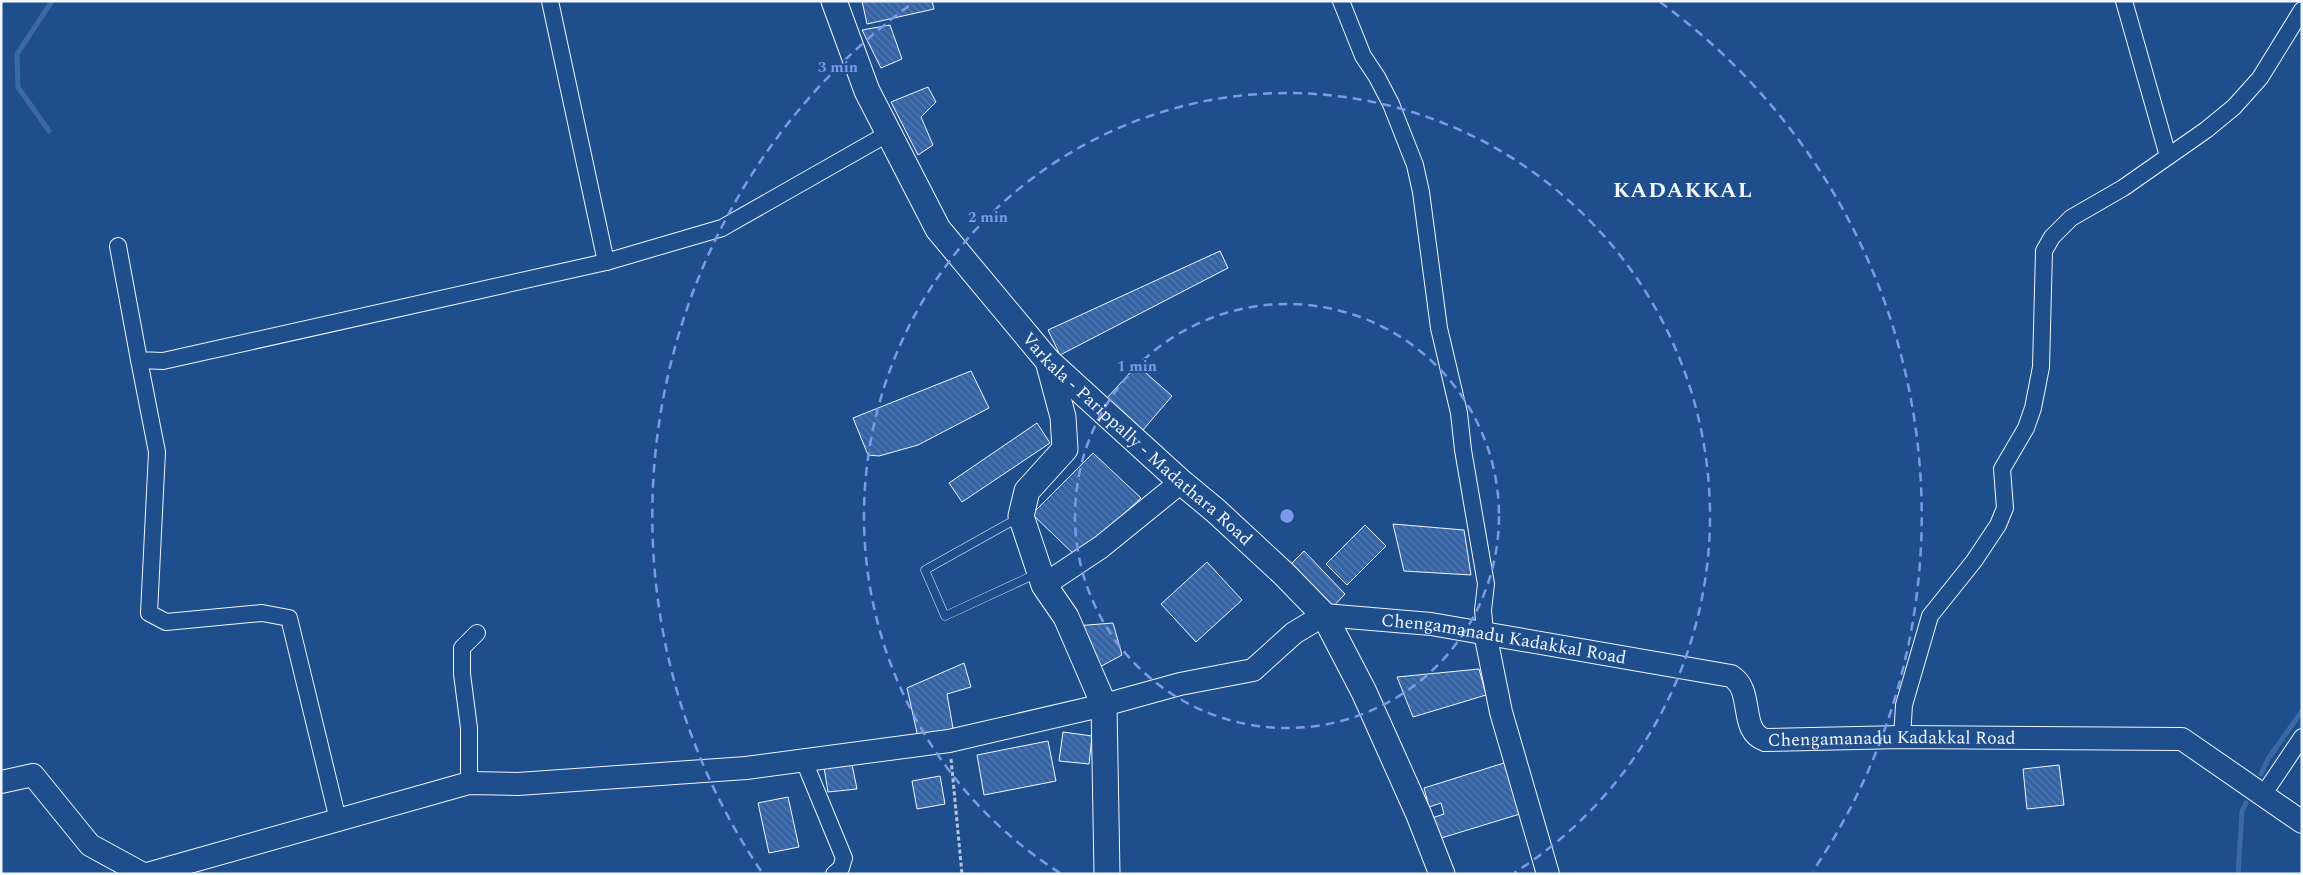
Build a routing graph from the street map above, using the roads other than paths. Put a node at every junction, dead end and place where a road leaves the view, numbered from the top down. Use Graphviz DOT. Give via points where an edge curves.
graph roads {
  1 [pos="550,1"];
  2 [pos="834,1"];
  3 [pos="1341,1"];
  4 [pos="2124,1"];
  5 [pos="2302,10"];
  6 [pos="889,133"];
  7 [pos="2168,156"];
  8 [pos="118,246"];
  9 [pos="606,262"];
  10 [pos="139,360"];
  11 [pos="1048,361"];
  12 [pos="1181,482"];
  13 [pos="1021,516"];
  14 [pos="1042,579"];
  15 [pos="1324,615"];
  16 [pos="477,633"];
  17 [pos="1485,633"];
  18 [pos="1104,705"];
  19 [pos="1902,737"];
  20 [pos="2302,737"];
  21 [pos="804,761"];
  22 [pos="1,782"];
  23 [pos="470,783"];
  24 [pos="2263,795"];
  25 [pos="338,820"];
  26 [pos="2302,822"];
  27 [pos="124,868"];
  28 [pos="145,874"];
  29 [pos="834,874"];
  30 [pos="1107,874"];
  31 [pos="1442,874"];
  32 [pos="1548,874"];
  1 -- 9 [label="street"];
  2 -- 6 [label="main road, Varkala - Parippally - Madathara Road" via="867,91"];
  3 -- 17 [label="street" via="1363,56 1391,104 1415,165 1438,328 1459,413 1486,584"];
  4 -- 7 [label="street"];
  5 -- 7 [label="street" via="2260,78 2234,107"];
  6 -- 9 [label="street" via="722,228"];
  6 -- 11 [label="main road, Varkala - Parippally - Madathara Road" via="938,229"];
  7 -- 19 [label="street" via="2123,188 2071,218 2052,237 2044,251 2041,367 2026,428 2002,469 2005,508 1998,525 1974,561 1930,616 1904,705"];
  8 -- 10 [label="street"];
  9 -- 10 [label="street" via="163,361"];
  10 -- 25 [label="street" via="157,452 148,613 166,622 262,613 289,618"];
  11 -- 12 [label="main road, Varkala - Parippally - Madathara Road"];
  11 -- 13 [label="main road" via="1063,417 1065,449 1027,491"];
  12 -- 14 [label="street" via="1101,547"];
  12 -- 15 [label="main road, Varkala - Parippally - Madathara Road" via="1284,574"];
  13 -- 14 [label="main road"];
  13 -- 14 [label="lane" via="925,570 945,616"];
  14 -- 18 [label="main road" via="1066,618"];
  15 -- 17 [label="street, Chengamanadu Kadakkal Road" via="1431,624"];
  15 -- 18 [label="street" via="1294,633 1253,670 1180,684"];
  15 -- 31 [label="main road, Varkala - Parippally - Madathara Road" via="1364,692"];
  16 -- 23 [label="street" via="462,648"];
  17 -- 19 [label="street, Chengamanadu Kadakkal Road" via="1731,676 1739,680 1744,689 1751,726 1756,735 1765,740"];
  17 -- 32 [label="street" via="1501,712"];
  18 -- 21 [label="street" via="949,741"];
  18 -- 30 [label="main road"];
  19 -- 24 [label="street, Chengamanadu Kadakkal Road" via="2182,739"];
  20 -- 24 [label="street"];
  21 -- 23 [label="street" via="528,783"];
  21 -- 29 [label="street" via="844,858 841,868"];
  22 -- 27 [label="street" via="33,775 90,845"];
  23 -- 25 [label="street"];
  24 -- 26 [label="street, Chengamanadu Kadakkal Road"];
  25 -- 28 [label="street"];
  27 -- 28 [label="street"];
}
